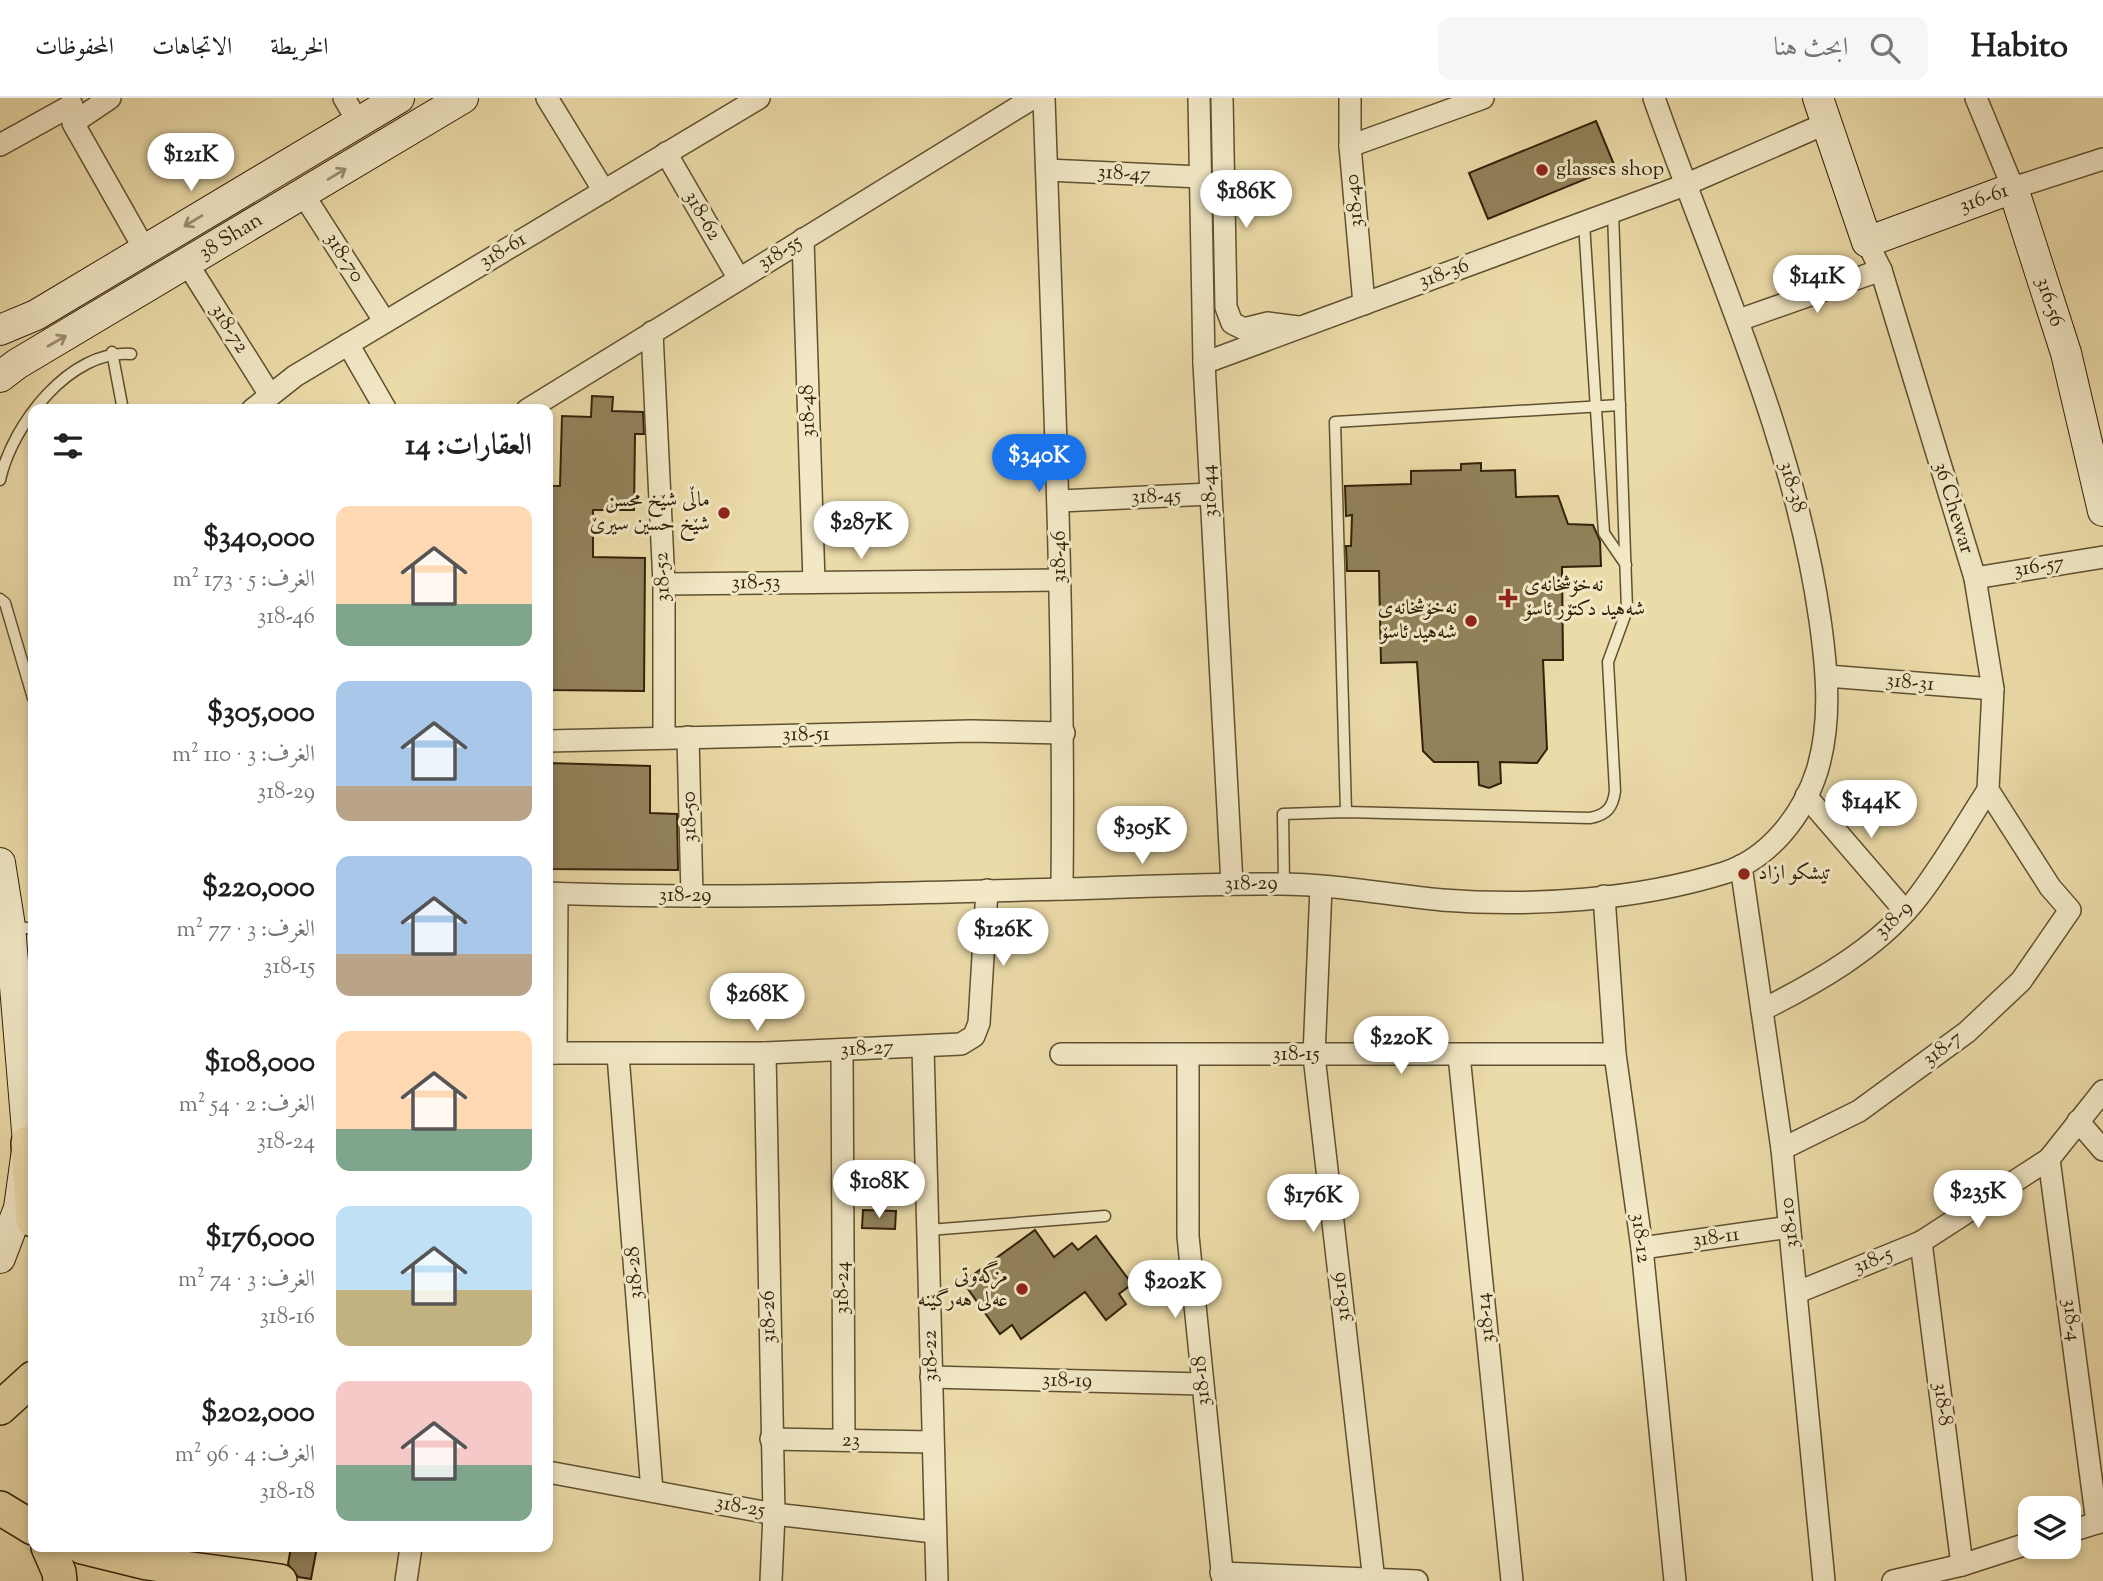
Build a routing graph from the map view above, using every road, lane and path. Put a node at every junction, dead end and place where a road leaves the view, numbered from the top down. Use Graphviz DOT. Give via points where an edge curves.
graph roads {
  1 [pos="110,98"];
  2 [pos="399,98"];
  3 [pos="463,98"];
  4 [pos="547,98"];
  5 [pos="758,98"];
  6 [pos="1032,98"];
  7 [pos="1045,98"];
  8 [pos="1199,98"];
  9 [pos="1222,98"];
  10 [pos="1350,98"];
  11 [pos="1483,98"];
  12 [pos="1654,98"];
  13 [pos="1976,98"];
  14 [pos="72,108"];
  15 [pos="351,110"];
  16 [pos="1823,110"];
  17 [pos="0,145"];
  18 [pos="1350,146"];
  19 [pos="666,153"];
  20 [pos="2103,159"];
  21 [pos="1047,170"];
  22 [pos="1200,177"];
  23 [pos="1685,185"];
  24 [pos="2012,188"];
  25 [pos="604,191"];
  26 [pos="303,194"];
  27 [pos="1613,212"];
  28 [pos="1584,223"];
  29 [pos="803,239"];
  30 [pos="1867,242"];
  31 [pos="145,250"];
  32 [pos="187,263"];
  33 [pos="1881,270"];
  34 [pos="739,278"];
  35 [pos="1364,304"];
  36 [pos="1739,320"];
  37 [pos="384,322"];
  38 [pos="1301,328"];
  39 [pos="0,330"];
  40 [pos="652,332"];
  41 [pos="348,344"];
  42 [pos="112,352"];
  43 [pos="131,354"];
  44 [pos="1204,363"];
  45 [pos="0,377"];
  46 [pos="270,395"];
  47 [pos="38,404"];
  48 [pos="122,404"];
  49 [pos="259,404"];
  50 [pos="383,404"];
  51 [pos="537,404"];
  52 [pos="1620,405"];
  53 [pos="1595,407"];
  54 [pos="28,418"];
  55 [pos="2103,429"];
  56 [pos="2103,465"];
  57 [pos="0,480"];
  58 [pos="1210,494"];
  59 [pos="1060,501"];
  60 [pos="2103,511"];
  61 [pos="2103,557"];
  62 [pos="1626,565"];
  63 [pos="1975,578"];
  64 [pos="1059,580"];
  65 [pos="814,582"];
  66 [pos="664,584"];
  67 [pos="0,599"];
  68 [pos="1827,676"];
  69 [pos="28,681"];
  70 [pos="1993,689"];
  71 [pos="1064,733"];
  72 [pos="688,737"];
  73 [pos="664,738"];
  74 [pos="553,741"];
  75 [pos="1989,790"];
  76 [pos="1806,796"];
  77 [pos="1346,812"];
  78 [pos="0,863"];
  79 [pos="1741,866"];
  80 [pos="1232,884"];
  81 [pos="1284,884"];
  82 [pos="1321,887"];
  83 [pos="1062,889"];
  84 [pos="987,890"];
  85 [pos="553,894"];
  86 [pos="1604,896"];
  87 [pos="692,897"];
  88 [pos="1905,911"];
  89 [pos="21,928"];
  90 [pos="1762,1010"];
  91 [pos="26,1023"];
  92 [pos="923,1047"];
  93 [pos="842,1051"];
  94 [pos="553,1053"];
  95 [pos="765,1053"];
  96 [pos="1061,1054"];
  97 [pos="1615,1054"];
  98 [pos="618,1055"];
  99 [pos="1188,1055"];
  100 [pos="1459,1055"];
  101 [pos="1314,1056"];
  102 [pos="2103,1091"];
  103 [pos="2078,1121"];
  104 [pos="28,1143"];
  105 [pos="1782,1149"];
  106 [pos="2103,1150"];
  107 [pos="2049,1158"];
  108 [pos="1105,1216"];
  109 [pos="0,1223"];
  110 [pos="1789,1227"];
  111 [pos="929,1230"];
  112 [pos="1921,1242"];
  113 [pos="1642,1248"];
  114 [pos="0,1258"];
  115 [pos="1798,1292"];
  116 [pos="931,1377"];
  117 [pos="28,1383"];
  118 [pos="1202,1384"];
  119 [pos="0,1408"];
  120 [pos="771,1438"];
  121 [pos="844,1440"];
  122 [pos="932,1442"];
  123 [pos="553,1473"];
  124 [pos="652,1490"];
  125 [pos="0,1508"];
  126 [pos="774,1514"];
  127 [pos="2100,1522"];
  128 [pos="28,1525"];
  129 [pos="2081,1528"];
  130 [pos="934,1532"];
  131 [pos="2018,1547"];
  132 [pos="50,1552"];
  133 [pos="102,1552"];
  134 [pos="153,1552"];
  135 [pos="410,1552"];
  136 [pos="1962,1565"];
  137 [pos="183,1567"];
  138 [pos="1222,1577"];
  139 [pos="1374,1580"];
  140 [pos="60,1581"];
  141 [pos="280,1581"];
  142 [pos="406,1581"];
  143 [pos="771,1581"];
  144 [pos="937,1581"];
  145 [pos="1416,1581"];
  146 [pos="1513,1581"];
  147 [pos="1675,1581"];
  148 [pos="1824,1581"];
  149 [pos="1894,1581"];
  1 -- 14 [label="street"];
  2 -- 15 [label="street, 38 Shan"];
  26 -- 3 [label="street, 38 Shan, one-way"];
  4 -- 25 [label="street"];
  5 -- 19 [label="street, 318-61"];
  6 -- 29 [label="street, 318-55"];
  7 -- 21 [label="street, 318-46"];
  8 -- 22 [label="street, 318-44"];
  9 -- 38 [label="street" via="1226,307 1232,323 1244,329 1268,323"];
  10 -- 18 [label="street, 318-40"];
  11 -- 18 [label="street"];
  12 -- 23 [label="street, 318-38"];
  13 -- 24 [label="street, 316-56"];
  14 -- 17 [label="street"];
  14 -- 31 [label="street"];
  15 -- 31 [label="street, 38 Shan, one-way"];
  16 -- 23 [label="street, 318-36"];
  16 -- 30 [label="street, 36 Chewar"];
  18 -- 35 [label="street, 318-40"];
  19 -- 25 [label="street, 318-61"];
  19 -- 34 [label="street, 318-62"];
  20 -- 24 [label="street, 316-61"];
  21 -- 22 [label="street, 318-47"];
  21 -- 59 [label="street, 318-46"];
  22 -- 44 [label="street, 318-44"];
  23 -- 27 [label="street, 318-36"];
  23 -- 36 [label="street, 318-38"];
  24 -- 30 [label="street, 316-61"];
  24 -- 60 [label="street, 316-56" via="2066,353"];
  25 -- 37 [label="street, 318-61"];
  26 -- 32 [label="street, 38 Shan"];
  26 -- 37 [label="street, 318-70"];
  27 -- 28 [label="street, 318-36"];
  27 -- 52 [label="lane"];
  28 -- 35 [label="street, 318-36"];
  28 -- 53 [label="lane"];
  29 -- 34 [label="street, 318-55"];
  29 -- 65 [label="street, 318-48"];
  30 -- 33 [label="street, 36 Chewar"];
  31 -- 39 [label="street, 38 Shan" via="36,315"];
  45 -- 32 [label="street, 38 Shan, one-way"];
  32 -- 46 [label="street, 318-72"];
  33 -- 36 [label="street"];
  33 -- 63 [label="street, 36 Chewar"];
  34 -- 40 [label="street, 318-55"];
  35 -- 38 [label="street, 318-36"];
  36 -- 68 [label="street, 318-38" via="1797,500 1814,577"];
  37 -- 41 [label="street, 318-61"];
  38 -- 44 [label="street, 318-36"];
  40 -- 51 [label="street, 318-55"];
  40 -- 66 [label="street, 318-52"];
  41 -- 46 [label="street, 318-61"];
  41 -- 50 [label="street"];
  42 -- 43 [label="lane"];
  42 -- 47 [label="lane" via="79,366"];
  42 -- 48 [label="lane"];
  44 -- 58 [label="street, 318-44"];
  46 -- 49 [label="street, 318-61"];
  52 -- 53 [label="lane"];
  52 -- 62 [label="lane"];
  53 -- 62 [label="lane" via="1604,533"];
  53 -- 77 [label="lane" via="1335,422"];
  54 -- 57 [label="lane" via="5,455"];
  55 -- 56 [label="street" via="2097,442"];
  58 -- 59 [label="street, 318-45"];
  58 -- 80 [label="street, 318-44"];
  59 -- 64 [label="street, 318-46"];
  61 -- 63 [label="street, 316-57"];
  62 -- 77 [label="lane" via="1627,610 1608,662 1615,791 1609,810 1590,818"];
  63 -- 70 [label="street, 36 Chewar"];
  64 -- 65 [label="street, 318-53"];
  64 -- 71 [label="street, 318-46"];
  65 -- 66 [label="street, 318-53"];
  66 -- 73 [label="street, 318-52"];
  67 -- 69 [label="lane"];
  68 -- 70 [label="street, 318-31"];
  68 -- 76 [label="street, 318-38" via="1825,733"];
  70 -- 75 [label="street, 36 Chewar"];
  71 -- 72 [label="street, 318-51"];
  71 -- 83 [label="street, 318-46"];
  72 -- 73 [label="street, 318-51"];
  72 -- 87 [label="street, 318-50"];
  73 -- 74 [label="street, 318-51"];
  75 -- 88 [label="street, 318-9"];
  75 -- 105 [label="street, 318-7" via="2050,887 2070,910 2021,981 1967,1032 1859,1111"];
  76 -- 79 [label="street, 318-38" via="1786,829"];
  76 -- 88 [label="street"];
  77 -- 81 [label="lane" via="1283,814"];
  78 -- 89 [label="street"];
  79 -- 86 [label="street, 318-29" via="1682,884"];
  79 -- 90 [label="street, 318-10"];
  80 -- 81 [label="street, 318-29"];
  80 -- 83 [label="street, 318-29"];
  81 -- 82 [label="street, 318-29"];
  82 -- 86 [label="street, 318-29" via="1445,900 1526,902"];
  82 -- 101 [label="street, 318-16"];
  83 -- 84 [label="street, 318-29"];
  84 -- 87 [label="street, 318-29"];
  84 -- 92 [label="street, 318-27" via="979,1023 974,1036 961,1044"];
  85 -- 87 [label="street, 318-29"];
  86 -- 97 [label="street, 318-12"];
  88 -- 90 [label="street, 318-9" via="1825,975"];
  89 -- 91 [label="street"];
  90 -- 105 [label="street, 318-10"];
  91 -- 104 [label="street"];
  92 -- 93 [label="street, 318-27"];
  92 -- 111 [label="street, 318-22"];
  93 -- 95 [label="street, 318-27"];
  93 -- 121 [label="street, 318-24"];
  94 -- 98 [label="street, 318-27"];
  95 -- 98 [label="street, 318-27"];
  95 -- 120 [label="street, 318-26"];
  96 -- 99 [label="street, 318-15"];
  97 -- 100 [label="street, 318-15"];
  97 -- 113 [label="street, 318-12"];
  98 -- 124 [label="street, 318-28"];
  99 -- 101 [label="street, 318-15"];
  99 -- 118 [label="street, 318-18" via="1188,1237"];
  100 -- 101 [label="street, 318-15"];
  100 -- 146 [label="street, 318-14"];
  101 -- 139 [label="street, 318-16"];
  102 -- 103 [label="street, 318-5"];
  103 -- 106 [label="street"];
  103 -- 107 [label="street, 318-5"];
  104 -- 109 [label="street"];
  104 -- 114 [label="street" via="19,1208"];
  105 -- 110 [label="street, 318-10"];
  107 -- 112 [label="street, 318-5"];
  107 -- 127 [label="street, 318-4"];
  108 -- 111 [label="lane"];
  110 -- 113 [label="street, 318-11"];
  110 -- 115 [label="street, 318-10"];
  111 -- 116 [label="street, 318-22"];
  112 -- 115 [label="street, 318-5"];
  112 -- 136 [label="street, 318-8"];
  113 -- 147 [label="street, 318-12"];
  115 -- 148 [label="street, 318-10"];
  116 -- 118 [label="street, 318-19"];
  116 -- 122 [label="street, 318-22"];
  117 -- 119 [label="main road"];
  118 -- 138 [label="street, 318-18"];
  120 -- 121 [label="street, 23"];
  120 -- 126 [label="street, 318-26"];
  121 -- 122 [label="street, 23"];
  122 -- 130 [label="street, 318-22"];
  123 -- 124 [label="street, 318-25"];
  124 -- 126 [label="street, 318-25"];
  125 -- 128 [label="main road"];
  126 -- 130 [label="street, 318-25"];
  126 -- 143 [label="street, 318-26"];
  127 -- 129 [label="street"];
  130 -- 144 [label="street, 318-22"];
  131 -- 136 [label="street"];
  132 -- 140 [label="main road"];
  133 -- 137 [label="main road"];
  134 -- 137 [label="main road"];
  135 -- 142 [label="street"];
  136 -- 149 [label="street"];
  137 -- 141 [label="main road"];
  138 -- 139 [label="street"];
  139 -- 145 [label="street"];
}
